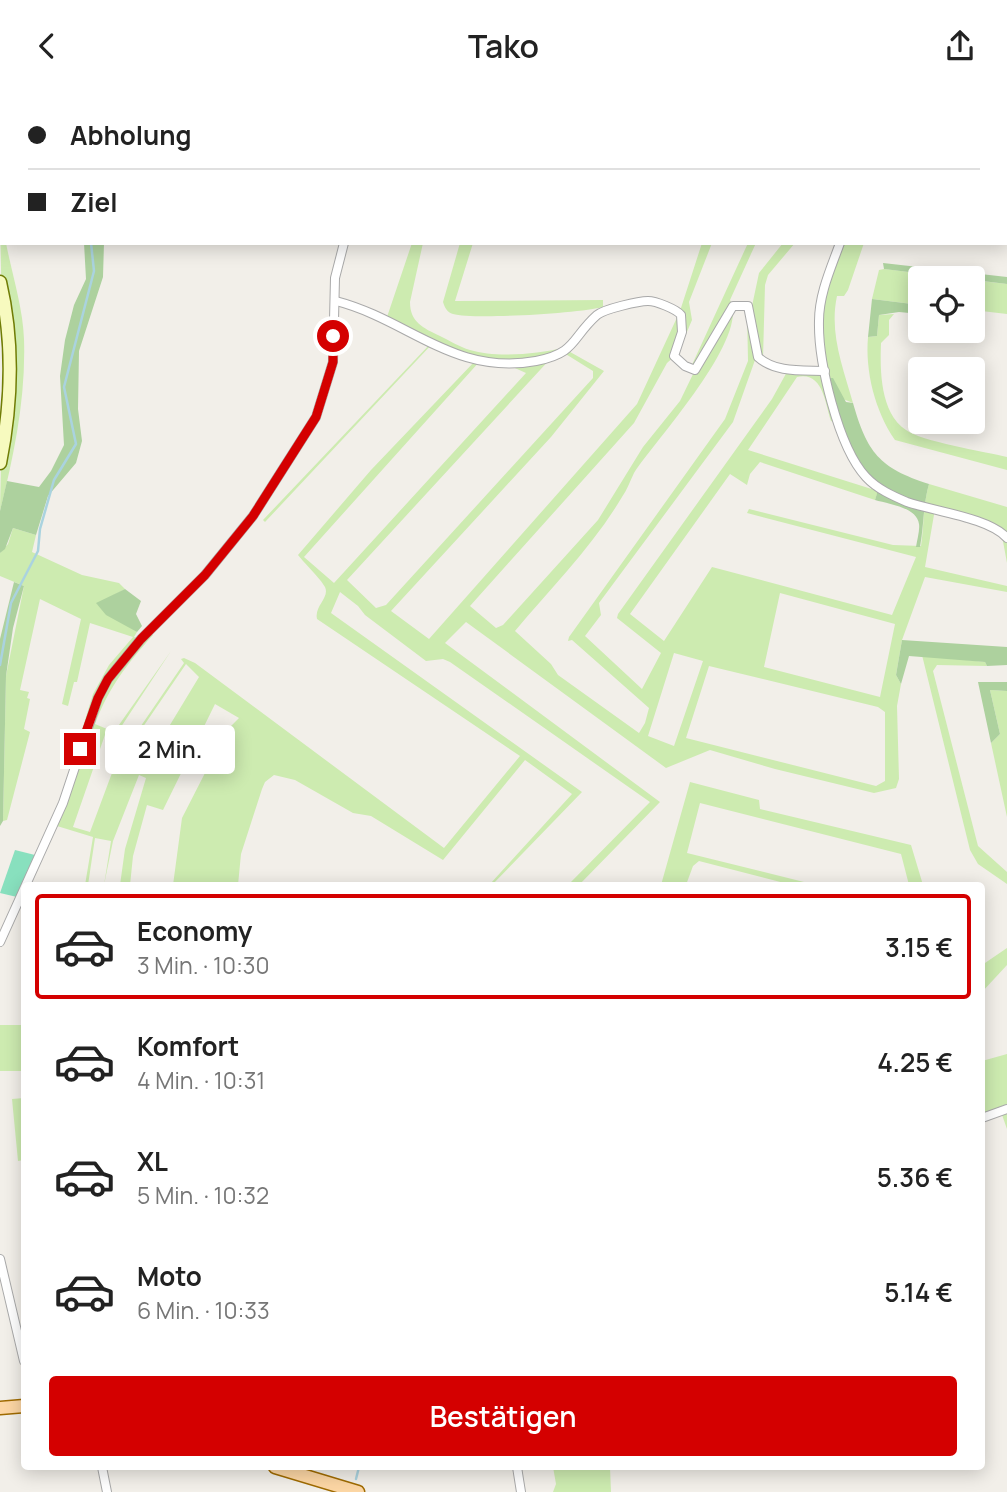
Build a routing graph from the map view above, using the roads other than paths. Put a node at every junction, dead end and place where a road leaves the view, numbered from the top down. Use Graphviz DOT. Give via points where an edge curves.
graph roads {
  1 [pos="343,245"];
  2 [pos="839,245"];
  3 [pos="0,282"];
  4 [pos="336,301"];
  5 [pos="825,371"];
  6 [pos="0,463"];
  7 [pos="1007,538"];
  8 [pos="28,882"];
  9 [pos="21,896"];
  10 [pos="1,941"];
  11 [pos="1007,1109"];
  12 [pos="985,1117"];
  13 [pos="0,1259"];
  14 [pos="21,1348"];
  15 [pos="21,1406"];
  16 [pos="0,1408"];
  17 [pos="103,1470"];
  18 [pos="285,1470"];
  19 [pos="517,1470"];
  20 [pos="107,1492"];
  21 [pos="358,1492"];
  22 [pos="521,1492"];
  1 -- 4 [label="street" via="335,278"];
  2 -- 5 [label="street" via="818,318"];
  3 -- 6 [label="street" via="10,350"];
  4 -- 5 [label="street" via="447,352 475,361 504,362 564,354 598,314 649,300 681,315 682,332 674,356 695,370 733,306 748,306 758,357 787,369"];
  4 -- 8 [label="street" via="333,362 316,417 253,516 108,679 63,803"];
  5 -- 7 [label="street" via="847,448 866,477 894,496 996,528"];
  9 -- 10 [label="street"];
  11 -- 12 [label="street"];
  13 -- 14 [label="street"];
  15 -- 16 [label="main road"];
  17 -- 20 [label="street"];
  18 -- 21 [label="main road"];
  19 -- 22 [label="street"];
}
